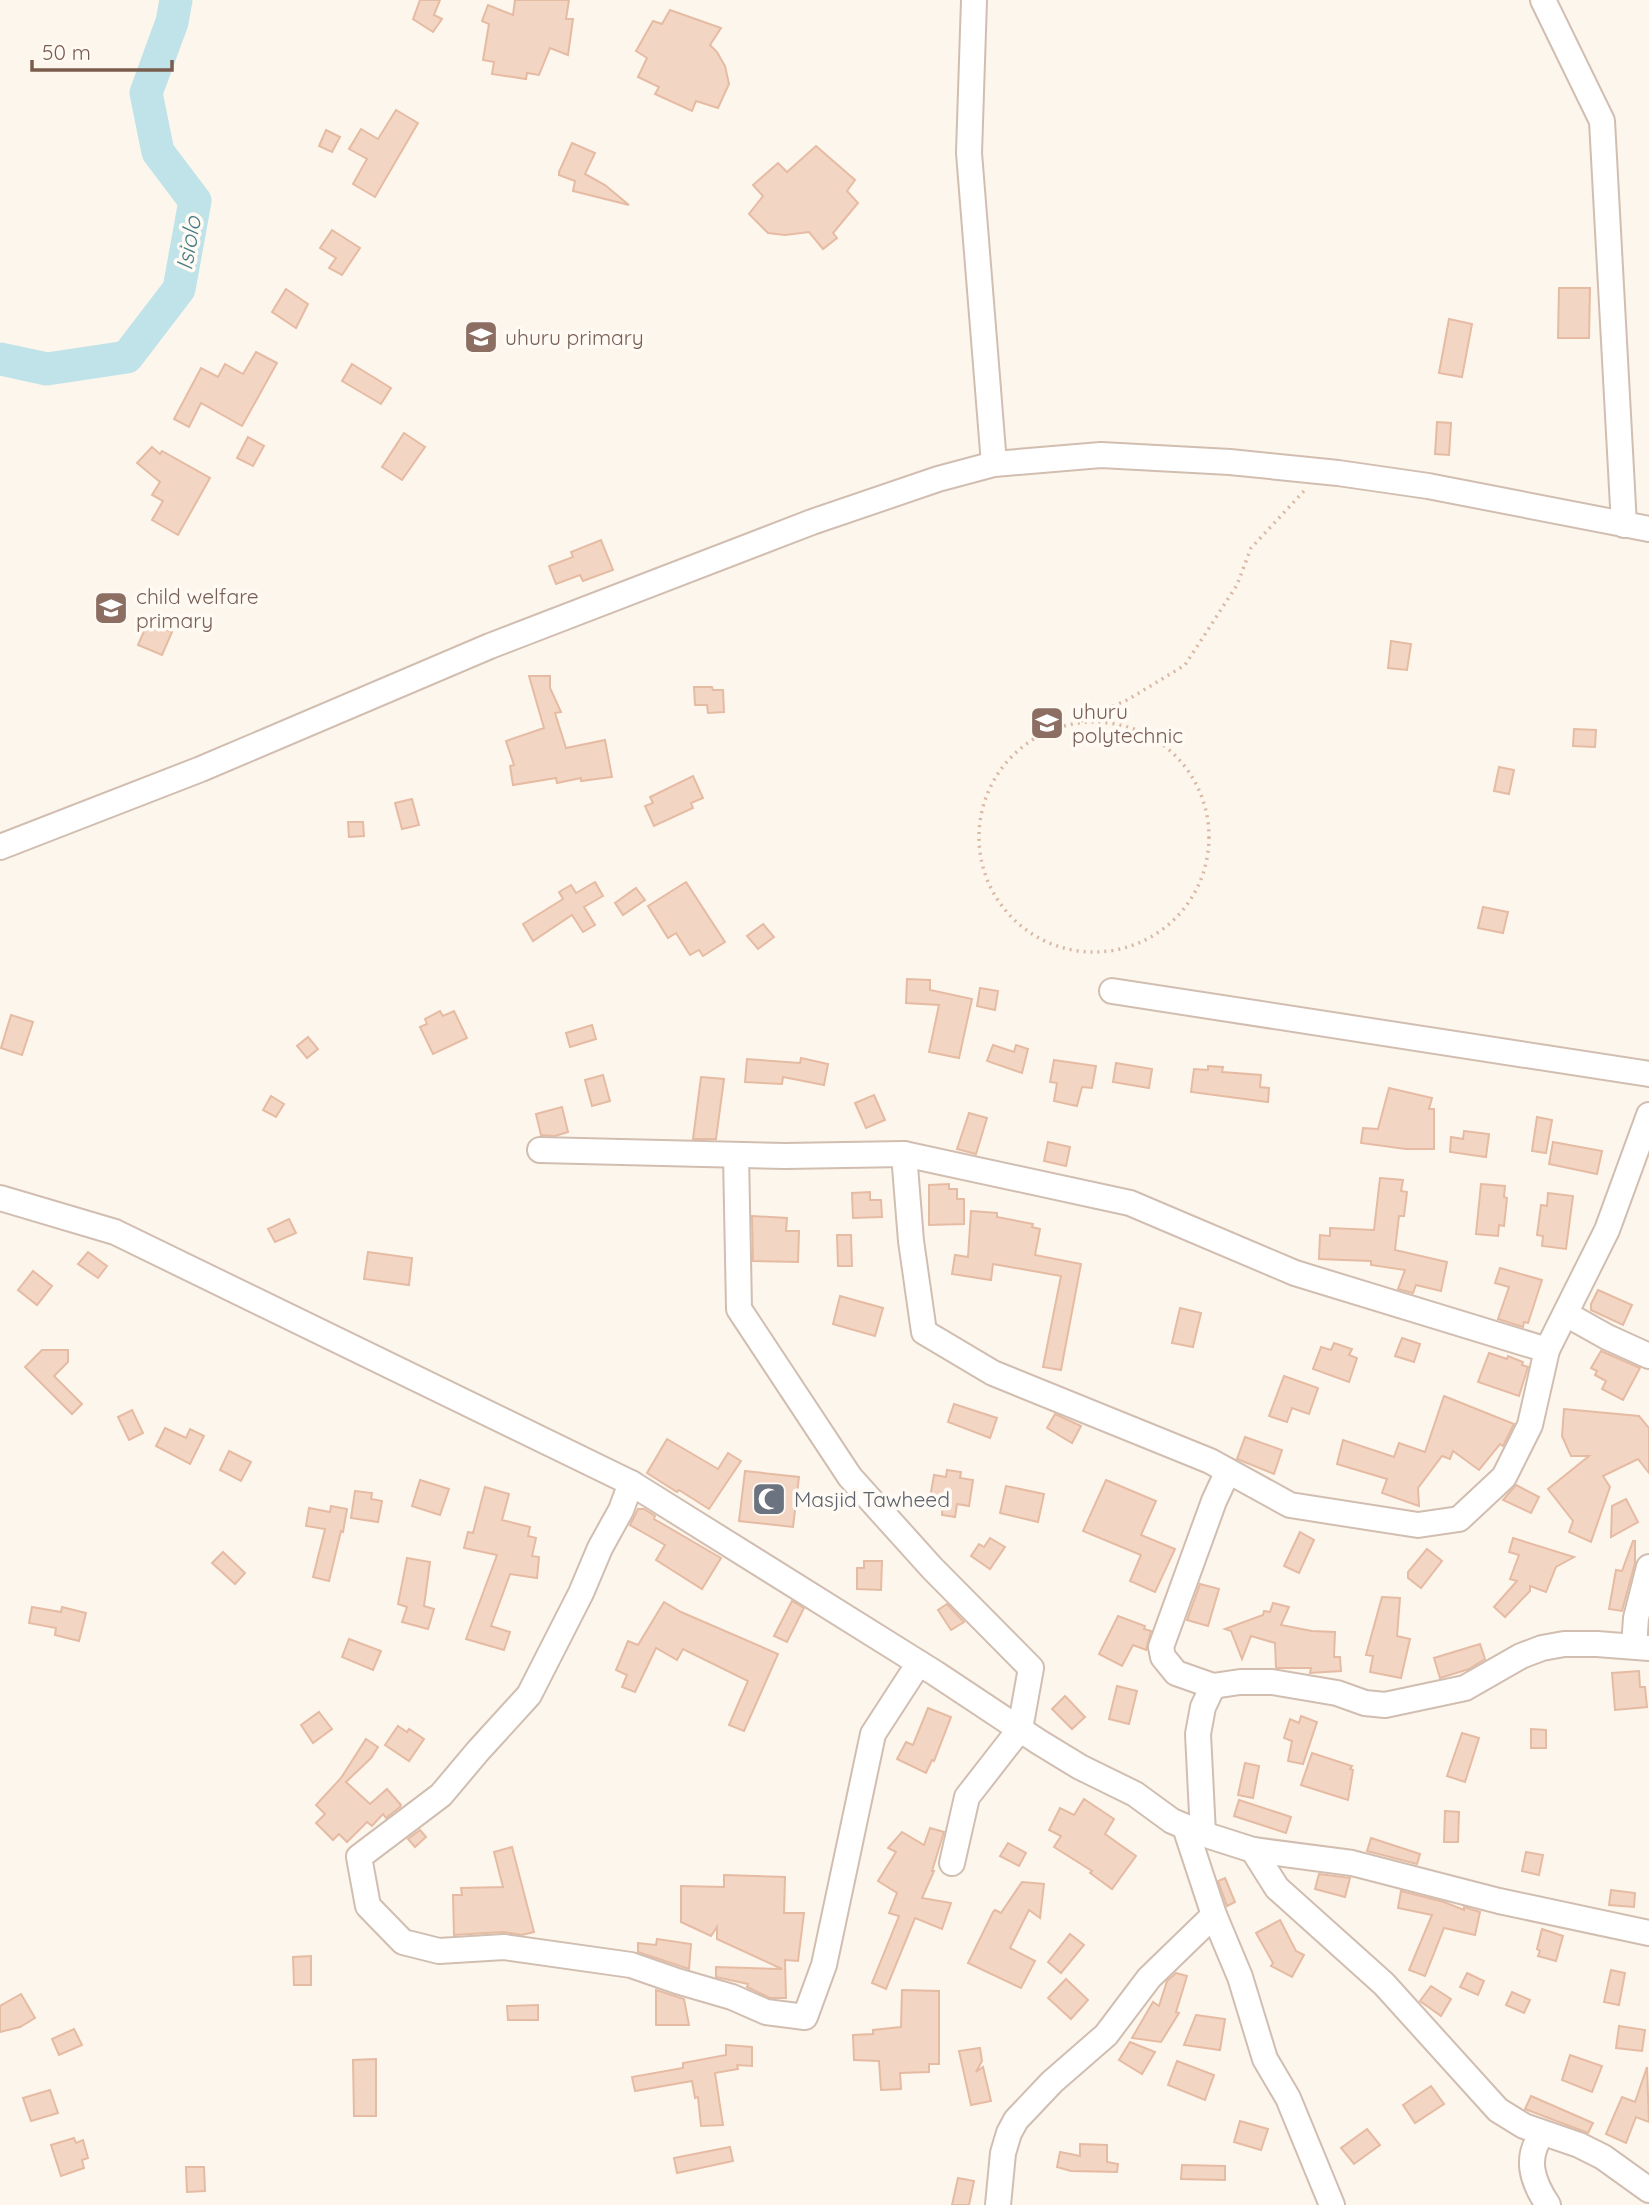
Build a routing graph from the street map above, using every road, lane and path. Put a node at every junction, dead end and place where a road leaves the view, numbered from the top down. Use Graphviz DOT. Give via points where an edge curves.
graph roads {
  1 [pos="974,0"];
  2 [pos="1543,0"];
  3 [pos="994,464"];
  4 [pos="1322,471"];
  5 [pos="1624,525"];
  6 [pos="1649,529"];
  7 [pos="1079,722"];
  8 [pos="0,847"];
  9 [pos="1112,991"];
  10 [pos="1649,1074"];
  11 [pos="1649,1115"];
  12 [pos="540,1150"];
  13 [pos="904,1154"];
  14 [pos="736,1155"];
  15 [pos="0,1198"];
  16 [pos="1566,1314"];
  17 [pos="1547,1350"];
  18 [pos="1649,1356"];
  19 [pos="1227,1471"];
  20 [pos="631,1483"];
  21 [pos="1649,1567"];
  22 [pos="1642,1647"];
  23 [pos="919,1663"];
  24 [pos="1213,1686"];
  25 [pos="1020,1729"];
  26 [pos="1194,1830"];
  27 [pos="1252,1850"];
  28 [pos="952,1863"];
  29 [pos="1214,1916"];
  30 [pos="1649,1933"];
  31 [pos="1543,2133"];
  32 [pos="1649,2190"];
  33 [pos="998,2205"];
  34 [pos="1332,2205"];
  35 [pos="1548,2205"];
  1 -- 3 [label="street" via="969,153"];
  2 -- 5 [label="street" via="1602,121"];
  3 -- 4 [label="street" via="1101,455"];
  3 -- 8 [label="street" via="799,527 490,646 201,769"];
  4 -- 5 [label="street" via="1428,486"];
  4 -- 7 [label="path" via="1251,548 1237,585 1185,665"];
  5 -- 6 [label="street"];
  7 -- 7 [label="path" via="1118,724 1155,738 1184,764 1203,798 1211,836 1204,874 1185,909 1158,934 1124,949 1086,952 1050,944 1018,925 994,897 981,862 978,825 988,789 1010,757 1041,734"];
  9 -- 10 [label="street"];
  11 -- 16 [label="street" via="1607,1230"];
  12 -- 14 [label="street"];
  13 -- 14 [label="street"];
  13 -- 17 [label="street" via="1130,1202 1295,1273"];
  13 -- 19 [label="street" via="924,1332 993,1373"];
  14 -- 25 [label="street" via="739,1309 850,1478 1031,1668"];
  15 -- 20 [label="street" via="115,1232"];
  16 -- 17 [label="street"];
  16 -- 18 [label="street"];
  17 -- 19 [label="street" via="1530,1425 1504,1478 1459,1519 1418,1525 1290,1505"];
  19 -- 24 [label="street" via="1161,1647 1176,1672"];
  20 -- 23 [label="street"];
  20 -- 23 [label="street" via="529,1695 441,1795 359,1857 368,1906 403,1942 439,1951 504,1947 631,1965 766,2012 805,2017 824,1965 873,1734"];
  21 -- 22 [label="street" via="1636,1618"];
  22 -- 24 [label="street" via="1564,1644 1542,1648 1465,1688 1385,1704 1272,1682"];
  23 -- 25 [label="street"];
  24 -- 26 [label="street" via="1198,1734"];
  25 -- 26 [label="street"];
  25 -- 28 [label="street" via="967,1797"];
  26 -- 27 [label="street"];
  26 -- 29 [label="street"];
  27 -- 30 [label="street" via="1352,1863"];
  27 -- 31 [label="street" via="1277,1888 1384,1984 1498,2110"];
  29 -- 33 [label="street" via="1149,1978 1106,2035 1016,2120 1003,2154"];
  29 -- 34 [label="street" via="1240,1977 1265,2059 1288,2098"];
  31 -- 32 [label="street" via="1602,2157"];
  31 -- 35 [label="street" via="1533,2146 1532,2166"];
}
